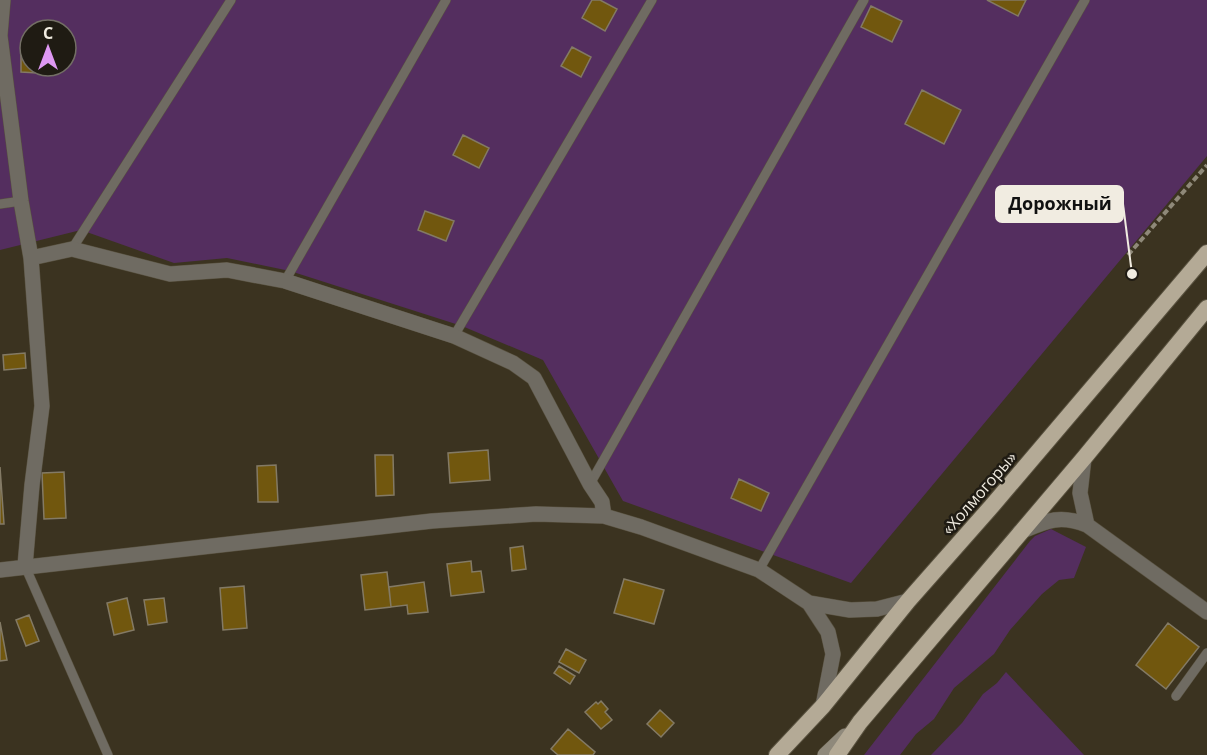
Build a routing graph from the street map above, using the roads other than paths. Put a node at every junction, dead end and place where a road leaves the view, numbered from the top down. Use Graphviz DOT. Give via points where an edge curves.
graph roads {
  1 [pos="3,0"];
  2 [pos="231,0"];
  3 [pos="446,0"];
  4 [pos="652,0"];
  5 [pos="864,0"];
  6 [pos="1085,0"];
  7 [pos="0,35"];
  8 [pos="21,201"];
  9 [pos="0,204"];
  10 [pos="72,249"];
  11 [pos="1207,253"];
  12 [pos="31,258"];
  13 [pos="285,281"];
  14 [pos="1207,308"];
  15 [pos="454,336"];
  16 [pos="1083,458"];
  17 [pos="590,484"];
  18 [pos="604,516"];
  19 [pos="1087,525"];
  20 [pos="1020,532"];
  21 [pos="25,566"];
  22 [pos="0,570"];
  23 [pos="759,570"];
  24 [pos="908,601"];
  25 [pos="809,603"];
  26 [pos="1207,612"];
  27 [pos="1207,653"];
  28 [pos="1176,696"];
  29 [pos="823,706"];
  30 [pos="860,722"];
  31 [pos="781,751"];
  32 [pos="108,755"];
  33 [pos="825,755"];
  34 [pos="837,755"];
  1 -- 7 [label="street"];
  2 -- 10 [label="lane"];
  3 -- 13 [label="lane"];
  4 -- 15 [label="lane"];
  5 -- 17 [label="lane"];
  6 -- 23 [label="lane"];
  7 -- 8 [label="street"];
  8 -- 9 [label="lane"];
  8 -- 12 [label="street"];
  10 -- 12 [label="street"];
  10 -- 13 [label="street" via="170,274 227,270"];
  11 -- 24 [label="highway, «Холмогоры»"];
  12 -- 21 [label="street" via="42,406"];
  13 -- 15 [label="street"];
  14 -- 16 [label="highway"];
  15 -- 17 [label="street" via="513,363 534,378"];
  16 -- 19 [label="street" via="1080,493"];
  16 -- 20 [label="highway"];
  17 -- 18 [label="street" via="602,502"];
  18 -- 21 [label="street" via="536,514 432,521"];
  18 -- 23 [label="street"];
  19 -- 20 [label="street" via="1061,518"];
  19 -- 26 [label="street"];
  20 -- 30 [label="highway"];
  21 -- 22 [label="street"];
  21 -- 32 [label="lane"];
  23 -- 25 [label="street"];
  24 -- 25 [label="street" via="877,609 850,610"];
  24 -- 29 [label="highway, «Холмогоры»"];
  25 -- 29 [label="street" via="828,632 833,654"];
  27 -- 28 [label="lane"];
  29 -- 31 [label="highway, «Холмогоры»"];
  30 -- 33 [label="main road"];
  30 -- 34 [label="highway"];
}
